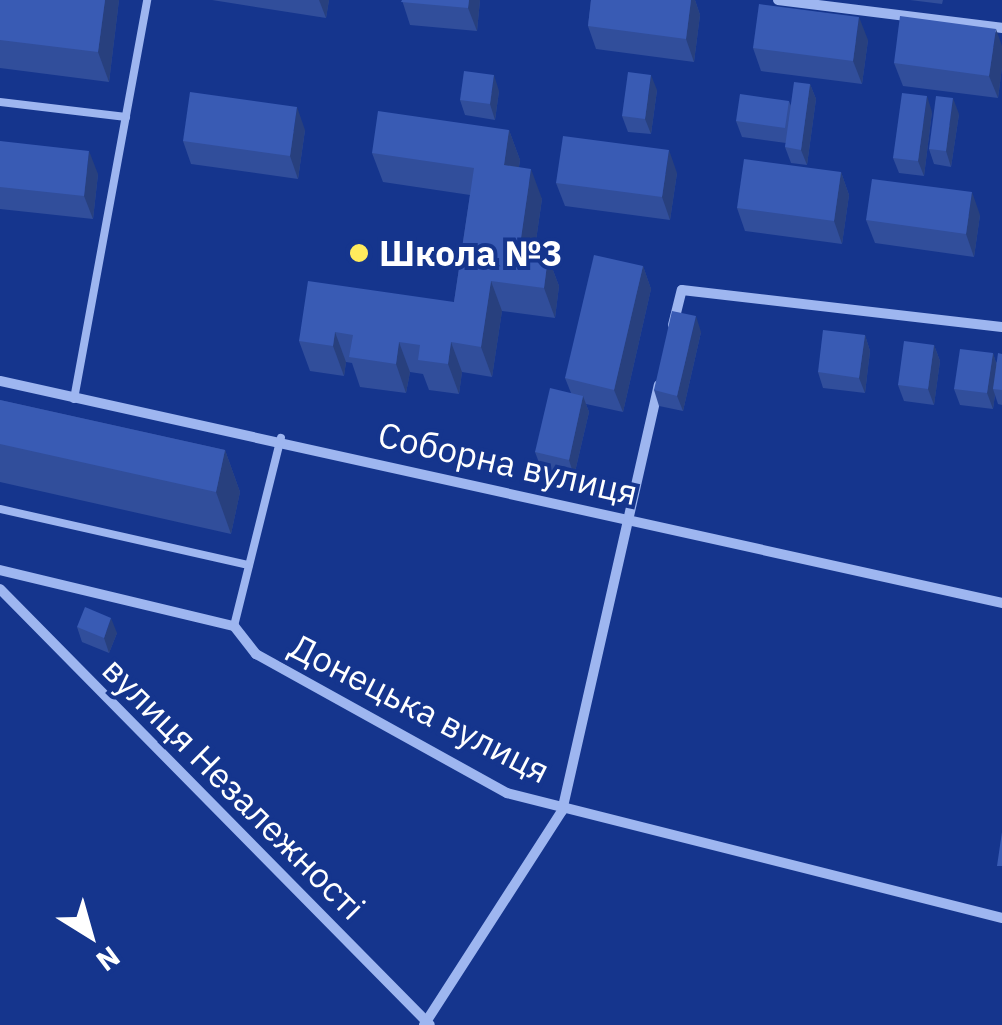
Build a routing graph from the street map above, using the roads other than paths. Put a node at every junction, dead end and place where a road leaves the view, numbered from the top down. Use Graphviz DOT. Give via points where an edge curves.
graph roads {
  1 [pos="147,0"];
  2 [pos="778,0"];
  3 [pos="1002,28"];
  4 [pos="0,102"];
  5 [pos="126,117"];
  6 [pos="1002,327"];
  7 [pos="668,347"];
  8 [pos="663,366"];
  9 [pos="0,382"];
  10 [pos="74,398"];
  11 [pos="280,438"];
  12 [pos="0,509"];
  13 [pos="626,520"];
  14 [pos="249,565"];
  15 [pos="0,570"];
  16 [pos="0,588"];
  17 [pos="1002,602"];
  18 [pos="234,626"];
  19 [pos="562,811"];
  20 [pos="1002,918"];
  21 [pos="427,1024"];
  1 -- 5 [label="lane"];
  2 -- 3 [label="street"];
  4 -- 5 [label="lane"];
  5 -- 10 [label="lane"];
  6 -- 7 [label="street" via="682,290"];
  8 -- 13 [label="street"];
  9 -- 10 [label="street, Соборна вулиця"];
  10 -- 11 [label="street, Соборна вулиця"];
  11 -- 13 [label="street, Соборна вулиця"];
  11 -- 14 [label="lane"];
  12 -- 14 [label="lane"];
  13 -- 17 [label="street, Соборна вулиця"];
  13 -- 19 [label="street"];
  14 -- 18 [label="lane"];
  15 -- 18 [label="street"];
  16 -- 21 [label="street, вулиця Незалежності"];
  18 -- 19 [label="street, Донецька вулиця" via="256,654 507,793"];
  19 -- 20 [label="street, Донецька вулиця"];
  19 -- 21 [label="street"];
}
